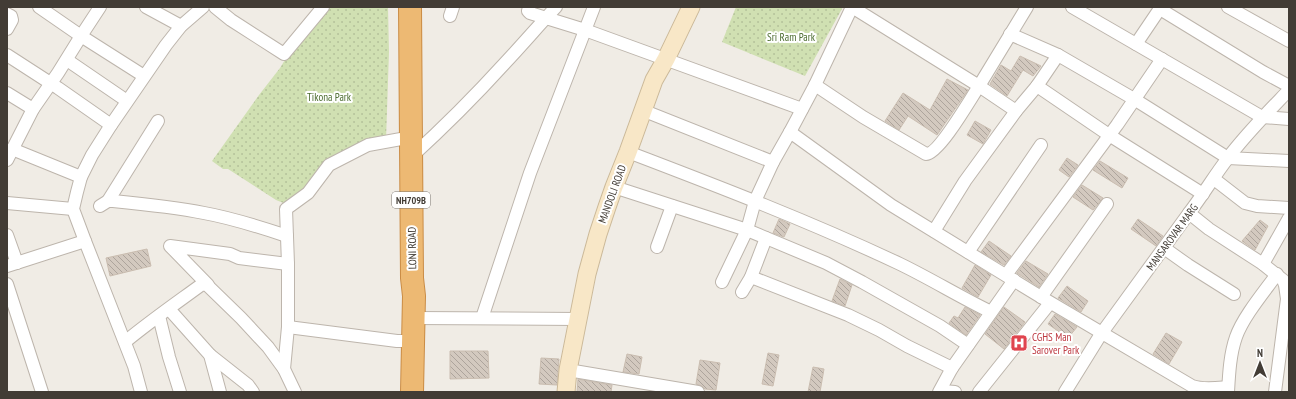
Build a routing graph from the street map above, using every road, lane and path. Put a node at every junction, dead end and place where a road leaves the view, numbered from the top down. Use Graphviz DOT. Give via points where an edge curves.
graph roads {
  1 [pos="100,7"];
  2 [pos="146,7"];
  3 [pos="203,7"];
  4 [pos="215,7"];
  5 [pos="323,7"];
  6 [pos="397,7"];
  7 [pos="410,7"];
  8 [pos="529,7"];
  9 [pos="556,7"];
  10 [pos="594,7"];
  11 [pos="691,7"];
  12 [pos="852,7"];
  13 [pos="1027,7"];
  14 [pos="1074,7"];
  15 [pos="1228,7"];
  16 [pos="1161,8"];
  17 [pos="45,9"];
  18 [pos="7,14"];
  19 [pos="546,18"];
  20 [pos="181,26"];
  21 [pos="7,29"];
  22 [pos="585,30"];
  23 [pos="1010,34"];
  24 [pos="81,36"];
  25 [pos="1289,41"];
  26 [pos="1136,44"];
  27 [pos="7,55"];
  28 [pos="1058,55"];
  29 [pos="1162,59"];
  30 [pos="66,60"];
  31 [pos="666,60"];
  32 [pos="144,76"];
  33 [pos="52,83"];
  34 [pos="815,85"];
  35 [pos="979,86"];
  36 [pos="1037,86"];
  37 [pos="1289,86"];
  38 [pos="1289,90"];
  39 [pos="7,93"];
  40 [pos="1134,99"];
  41 [pos="127,101"];
  42 [pos="33,109"];
  43 [pos="802,109"];
  44 [pos="642,110"];
  45 [pos="1016,111"];
  46 [pos="1262,117"];
  47 [pos="1289,118"];
  48 [pos="158,121"];
  49 [pos="111,125"];
  50 [pos="790,132"];
  51 [pos="1109,135"];
  52 [pos="1041,145"];
  53 [pos="407,146"];
  54 [pos="628,152"];
  55 [pos="9,155"];
  56 [pos="1228,158"];
  57 [pos="1289,161"];
  58 [pos="773,162"];
  59 [pos="81,177"];
  60 [pos="1214,180"];
  61 [pos="614,187"];
  62 [pos="1203,194"];
  63 [pos="755,201"];
  64 [pos="7,203"];
  65 [pos="1107,204"];
  66 [pos="672,206"];
  67 [pos="1289,208"];
  68 [pos="73,209"];
  69 [pos="1188,213"];
  70 [pos="1289,218"];
  71 [pos="747,230"];
  72 [pos="934,231"];
  73 [pos="7,235"];
  74 [pos="287,236"];
  75 [pos="766,238"];
  76 [pos="85,241"];
  77 [pos="657,246"];
  78 [pos="1164,248"];
  79 [pos="968,252"];
  80 [pos="12,264"];
  81 [pos="288,264"];
  82 [pos="1263,264"];
  83 [pos="1276,274"];
  84 [pos="751,277"];
  85 [pos="1010,278"];
  86 [pos="722,282"];
  87 [pos="7,284"];
  88 [pos="208,285"];
  89 [pos="742,292"];
  90 [pos="1234,294"];
  91 [pos="1045,300"];
  92 [pos="164,312"];
  93 [pos="991,312"];
  94 [pos="1287,314"];
  95 [pos="414,318"];
  96 [pos="482,318"];
  97 [pos="579,319"];
  98 [pos="288,327"];
  99 [pos="1101,334"];
  100 [pos="409,341"];
  101 [pos="125,342"];
  102 [pos="968,345"];
  103 [pos="210,354"];
  104 [pos="952,368"];
  105 [pos="284,369"];
  106 [pos="568,370"];
  107 [pos="1228,389"];
  108 [pos="42,392"];
  109 [pos="141,392"];
  110 [pos="180,392"];
  111 [pos="220,392"];
  112 [pos="253,392"];
  113 [pos="295,392"];
  114 [pos="405,392"];
  115 [pos="412,392"];
  116 [pos="566,392"];
  117 [pos="698,392"];
  118 [pos="939,392"];
  119 [pos="956,392"];
  120 [pos="979,392"];
  121 [pos="1065,392"];
  122 [pos="1275,392"];
  1 -- 24 [label="street"];
  2 -- 20 [label="street"];
  3 -- 20 [label="street"];
  4 -- 5 [label="street" via="284,54"];
  6 -- 53 [label="highway, LONI ROAD / NH709B"];
  7 -- 53 [label="highway, LONI ROAD / NH709B"];
  8 -- 19 [label="street" via="530,13"];
  9 -- 19 [label="street"];
  10 -- 22 [label="street"];
  11 -- 31 [label="street, MANDOLI ROAD"];
  12 -- 34 [label="street"];
  12 -- 35 [label="street"];
  13 -- 23 [label="street"];
  14 -- 26 [label="street"];
  15 -- 25 [label="street"];
  16 -- 26 [label="street"];
  16 -- 37 [label="street"];
  17 -- 24 [label="street"];
  18 -- 21 [label="street" via="12,20"];
  19 -- 22 [label="street"];
  19 -- 53 [label="street" via="435,136"];
  20 -- 32 [label="street"];
  22 -- 31 [label="street"];
  22 -- 96 [label="street" via="530,173"];
  23 -- 28 [label="street"];
  23 -- 35 [label="street"];
  24 -- 30 [label="street"];
  24 -- 32 [label="street"];
  26 -- 29 [label="street"];
  27 -- 33 [label="street"];
  28 -- 36 [label="street"];
  28 -- 40 [label="street"];
  29 -- 40 [label="street"];
  29 -- 46 [label="street"];
  30 -- 33 [label="street"];
  30 -- 41 [label="street"];
  31 -- 43 [label="street"];
  31 -- 44 [label="street, MANDOLI ROAD" via="654,80"];
  32 -- 41 [label="street"];
  33 -- 42 [label="street"];
  33 -- 49 [label="street"];
  34 -- 35 [label="street" via="870,121 923,153 929,154 952,128"];
  34 -- 43 [label="street"];
  35 -- 45 [label="street"];
  36 -- 45 [label="street"];
  36 -- 51 [label="street"];
  38 -- 46 [label="street, MANSAROVAR MARG"];
  39 -- 42 [label="street"];
  40 -- 51 [label="street"];
  40 -- 56 [label="street"];
  41 -- 49 [label="street"];
  42 -- 55 [label="street"];
  43 -- 50 [label="street"];
  44 -- 54 [label="street, MANDOLI ROAD"];
  44 -- 58 [label="street"];
  45 -- 72 [label="street" via="965,181"];
  46 -- 47 [label="street"];
  46 -- 56 [label="street, MANSAROVAR MARG"];
  48 -- 74 [label="street" via="104,203 152,205 205,213"];
  49 -- 59 [label="street"];
  50 -- 58 [label="street"];
  50 -- 72 [label="street" via="892,205"];
  51 -- 62 [label="street"];
  51 -- 85 [label="street" via="1056,208"];
  52 -- 79 [label="street"];
  53 -- 74 [label="street" via="368,145 329,165 308,193 286,209"];
  53 -- 95 [label="highway, LONI ROAD / NH709B"];
  53 -- 100 [label="highway, LONI ROAD / NH709B"];
  54 -- 61 [label="street, MANDOLI ROAD"];
  54 -- 63 [label="street"];
  55 -- 59 [label="street"];
  56 -- 57 [label="street"];
  56 -- 60 [label="street, MANSAROVAR MARG"];
  58 -- 63 [label="street"];
  59 -- 68 [label="street"];
  60 -- 62 [label="street, MANSAROVAR MARG"];
  60 -- 67 [label="street" via="1245,203"];
  61 -- 66 [label="street"];
  61 -- 97 [label="street, MANDOLI ROAD" via="587,274"];
  62 -- 69 [label="street, MANSAROVAR MARG"];
  63 -- 71 [label="street"];
  63 -- 93 [label="street" via="901,265"];
  64 -- 68 [label="street"];
  65 -- 91 [label="street"];
  66 -- 71 [label="street"];
  66 -- 77 [label="street"];
  68 -- 76 [label="street"];
  69 -- 78 [label="street, MANSAROVAR MARG"];
  69 -- 82 [label="street"];
  70 -- 82 [label="street"];
  71 -- 75 [label="street"];
  71 -- 86 [label="street"];
  72 -- 79 [label="street"];
  73 -- 80 [label="street"];
  74 -- 81 [label="street"];
  75 -- 84 [label="street"];
  75 -- 102 [label="street" via="826,263 862,282 940,326"];
  76 -- 80 [label="street"];
  76 -- 101 [label="street"];
  78 -- 90 [label="street"];
  78 -- 99 [label="street, MANSAROVAR MARG"];
  79 -- 85 [label="street"];
  81 -- 88 [label="street" via="170,246"];
  81 -- 98 [label="street"];
  82 -- 83 [label="street"];
  83 -- 94 [label="street" via="1286,285"];
  83 -- 107 [label="street" via="1236,336"];
  84 -- 89 [label="street"];
  84 -- 104 [label="street" via="848,315"];
  85 -- 91 [label="street"];
  85 -- 93 [label="street"];
  87 -- 108 [label="street"];
  88 -- 92 [label="street" via="201,285"];
  88 -- 105 [label="street" via="268,348"];
  91 -- 99 [label="street"];
  91 -- 120 [label="street"];
  92 -- 101 [label="street"];
  92 -- 103 [label="street"];
  92 -- 110 [label="street" via="169,357"];
  93 -- 102 [label="street"];
  94 -- 122 [label="street"];
  95 -- 96 [label="street"];
  95 -- 100 [label="highway, LONI ROAD / NH709B"];
  96 -- 97 [label="street"];
  97 -- 106 [label="street, MANDOLI ROAD"];
  98 -- 100 [label="street"];
  98 -- 105 [label="street"];
  99 -- 107 [label="street" via="1192,386"];
  99 -- 121 [label="street, MANSAROVAR MARG"];
  100 -- 114 [label="highway, LONI ROAD / NH709B"];
  100 -- 115 [label="highway, LONI ROAD / NH709B"];
  101 -- 109 [label="street"];
  102 -- 104 [label="street"];
  103 -- 111 [label="street"];
  103 -- 112 [label="street"];
  104 -- 118 [label="street"];
  105 -- 113 [label="street"];
  106 -- 116 [label="street, MANDOLI ROAD"];
  106 -- 117 [label="street"];
  118 -- 119 [label="street"];
}
